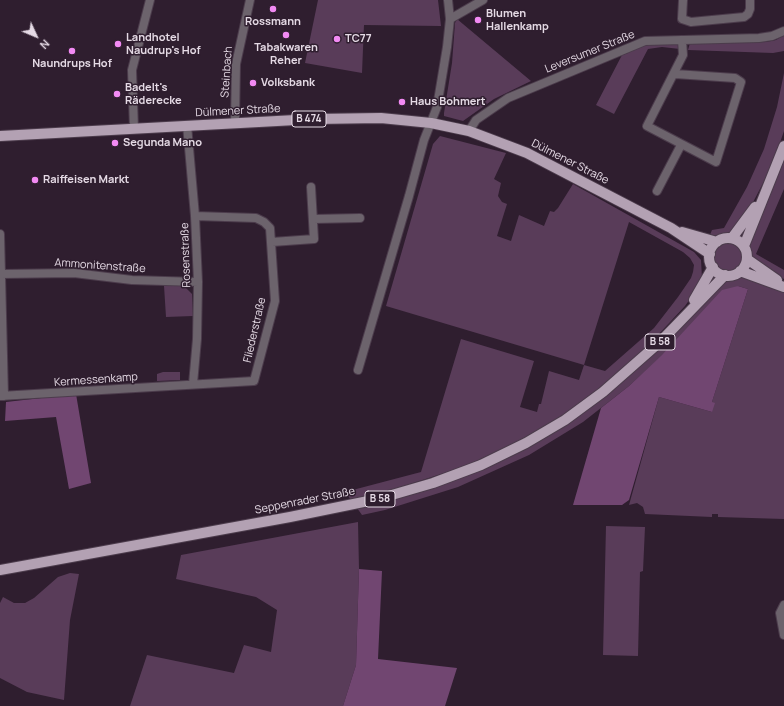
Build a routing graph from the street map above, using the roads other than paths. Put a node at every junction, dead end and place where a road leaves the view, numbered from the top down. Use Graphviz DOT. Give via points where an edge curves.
graph roads {
  1 [pos="150,0"];
  2 [pos="250,0"];
  3 [pos="448,0"];
  4 [pos="483,0"];
  5 [pos="683,0"];
  6 [pos="750,0"];
  7 [pos="450,19"];
  8 [pos="783,31"];
  9 [pos="682,40"];
  10 [pos="675,74"];
  11 [pos="236,122"];
  12 [pos="431,123"];
  13 [pos="187,125"];
  14 [pos="134,129"];
  15 [pos="469,131"];
  16 [pos="0,136"];
  17 [pos="681,145"];
  18 [pos="784,146"];
  19 [pos="311,187"];
  20 [pos="768,187"];
  21 [pos="657,191"];
  22 [pos="195,216"];
  23 [pos="360,218"];
  24 [pos="313,219"];
  25 [pos="671,228"];
  26 [pos="0,234"];
  27 [pos="732,238"];
  28 [pos="272,242"];
  29 [pos="717,242"];
  30 [pos="744,246"];
  31 [pos="710,254"];
  32 [pos="747,259"];
  33 [pos="713,267"];
  34 [pos="740,271"];
  35 [pos="1,274"];
  36 [pos="725,275"];
  37 [pos="198,282"];
  38 [pos="784,284"];
  39 [pos="784,287"];
  40 [pos="683,317"];
  41 [pos="358,370"];
  42 [pos="193,384"];
  43 [pos="2,396"];
  44 [pos="0,570"];
  45 [pos="784,605"];
  46 [pos="784,635"];
  1 -- 14 [label="street" via="132,70"];
  2 -- 11 [label="street, Steinbach" via="236,64"];
  3 -- 7 [label="street"];
  4 -- 7 [label="street"];
  5 -- 6 [label="street" via="682,19 691,22 744,17 750,9"];
  7 -- 12 [label="street" via="437,107"];
  8 -- 9 [label="street, Leversumer Straße" via="759,38"];
  9 -- 10 [label="street" via="683,55"];
  9 -- 15 [label="street, Leversumer Straße" via="645,41 540,84 508,98 476,120"];
  10 -- 17 [label="street" via="647,126"];
  10 -- 17 [label="street" via="735,78 740,82 716,162"];
  11 -- 12 [label="main road, Dülmener Straße / B 474" via="357,118"];
  11 -- 13 [label="main road, Dülmener Straße / B 474"];
  12 -- 15 [label="main road, Dülmener Straße / B 474"];
  12 -- 41 [label="street"];
  13 -- 14 [label="main road, Dülmener Straße / B 474"];
  13 -- 22 [label="street, Rosenstraße"];
  14 -- 16 [label="main road, Dülmener Straße / B 474"];
  15 -- 25 [label="main road, Dülmener Straße / B 474" via="527,153"];
  17 -- 21 [label="street"];
  18 -- 20 [label="main road"];
  19 -- 24 [label="street"];
  20 -- 27 [label="main road"];
  20 -- 30 [label="main road"];
  22 -- 28 [label="street, Fliederstraße" via="261,220 270,228"];
  22 -- 37 [label="street, Rosenstraße"];
  23 -- 24 [label="street"];
  24 -- 28 [label="street" via="314,239"];
  25 -- 29 [label="main road, Dülmener Straße / B 474"];
  25 -- 31 [label="main road, Dülmener Straße / B 474"];
  26 -- 35 [label="street"];
  27 -- 29 [label="main road"];
  27 -- 30 [label="main road"];
  28 -- 42 [label="street, Fliederstraße" via="275,301 254,381"];
  29 -- 31 [label="main road"];
  30 -- 32 [label="main road"];
  31 -- 33 [label="main road"];
  32 -- 34 [label="main road"];
  32 -- 38 [label="main road"];
  33 -- 36 [label="main road"];
  33 -- 40 [label="main road, Seppenrader Straße / B 58"];
  34 -- 36 [label="main road"];
  34 -- 39 [label="main road"];
  35 -- 37 [label="street, Ammonitenstraße" via="74,273 132,280"];
  35 -- 43 [label="street"];
  36 -- 40 [label="main road, Seppenrader Straße / B 58"];
  37 -- 42 [label="street, Rosenstraße"];
  40 -- 44 [label="main road, Seppenrader Straße / B 58" via="635,365 565,420 481,465 433,483 378,499 290,517"];
  42 -- 43 [label="street, Kermessenkamp"];
  45 -- 46 [label="street" via="780,613"];
}
